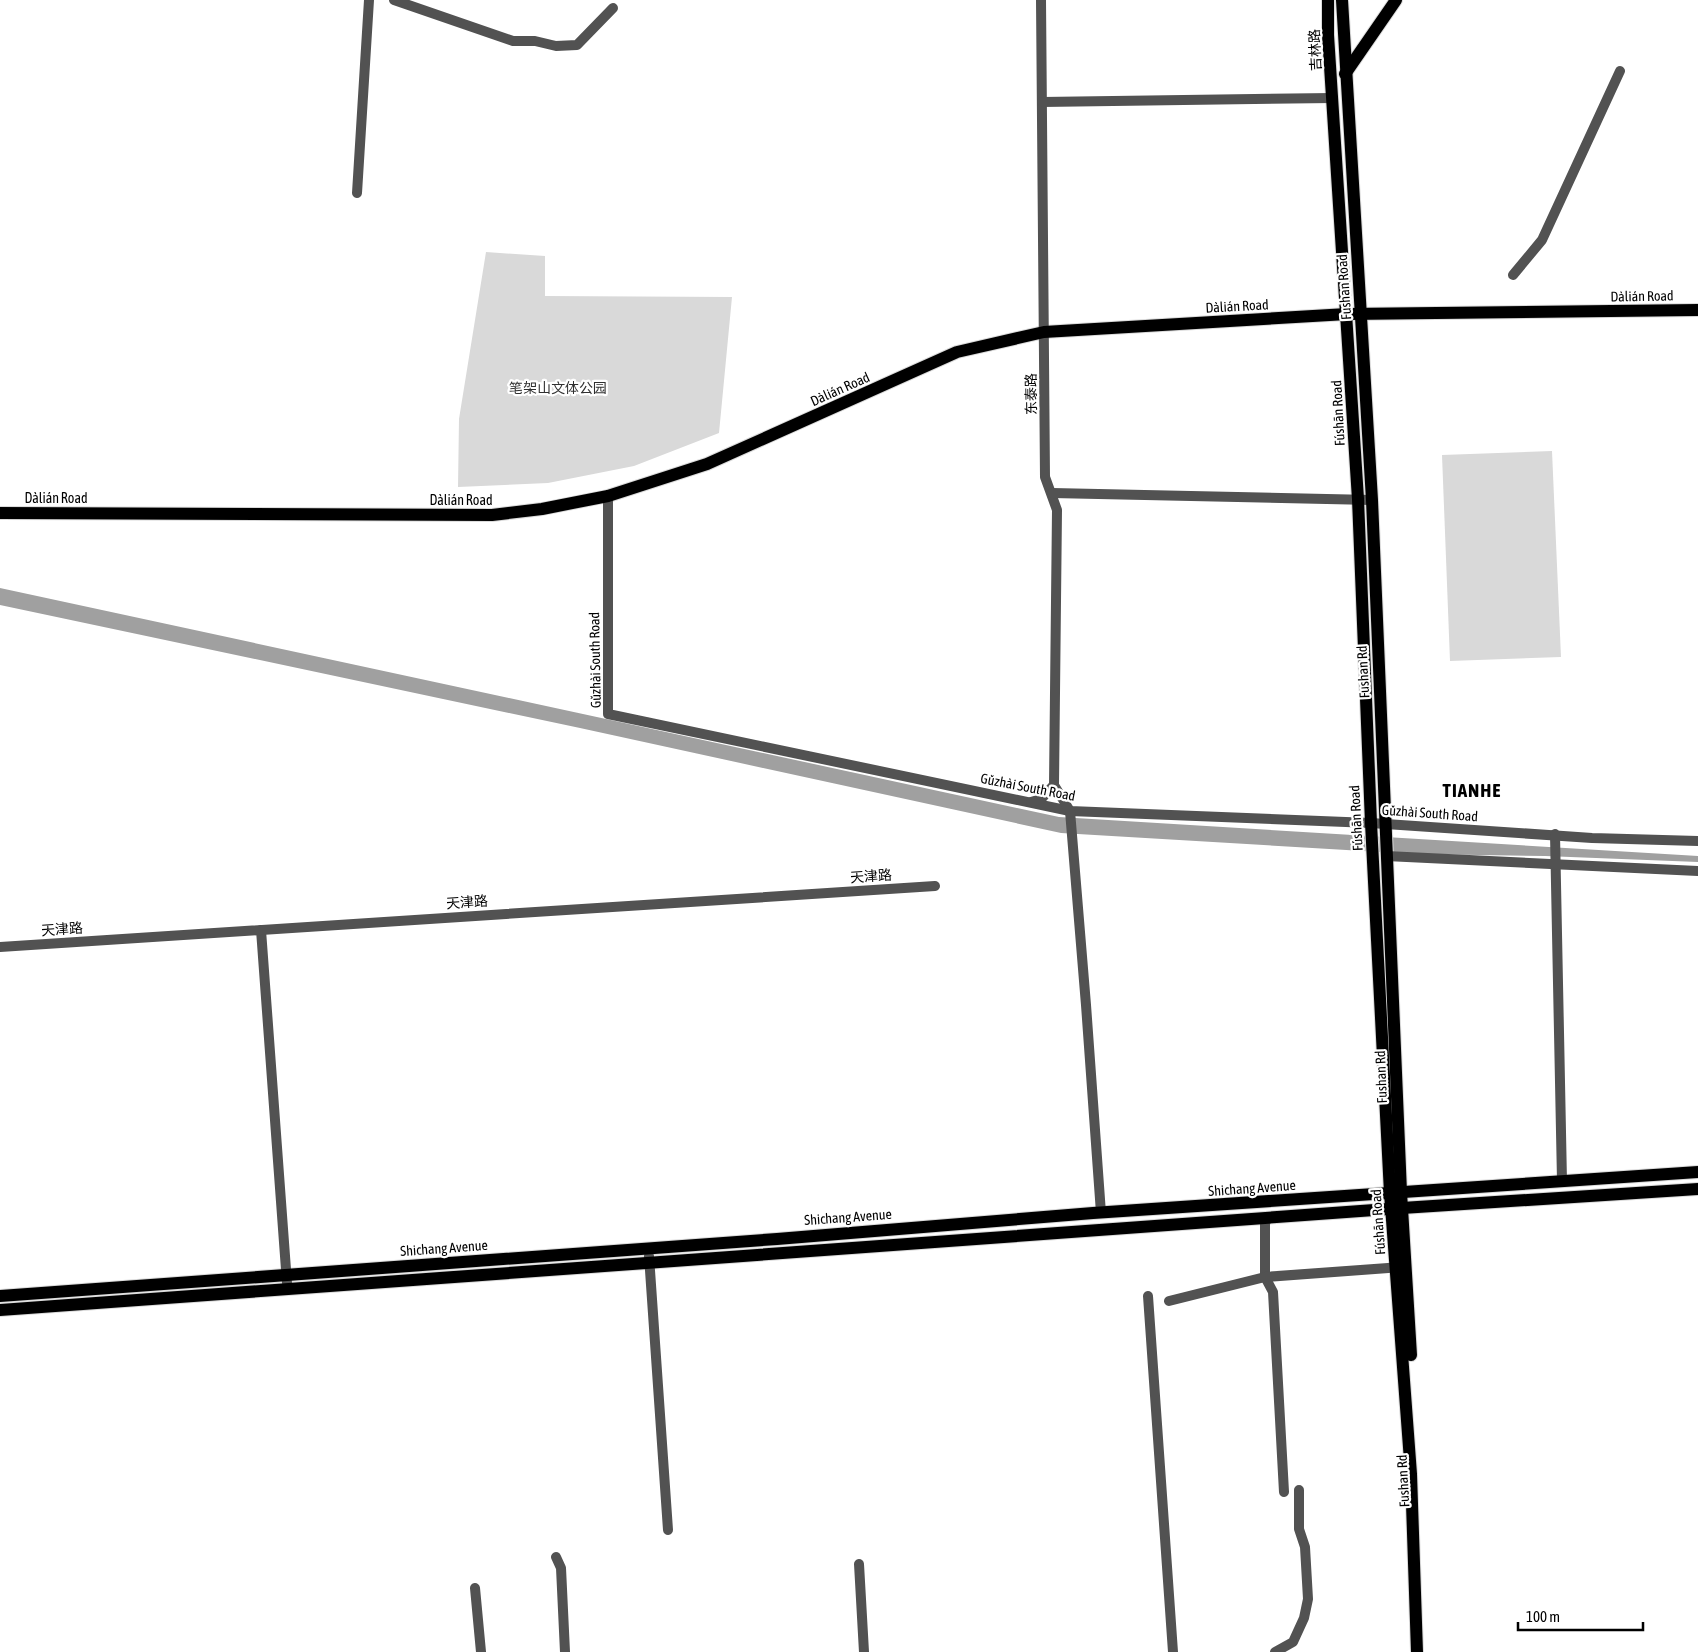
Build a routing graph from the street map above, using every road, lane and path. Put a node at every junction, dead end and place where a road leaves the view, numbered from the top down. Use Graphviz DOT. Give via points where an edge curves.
graph roads {
  1 [pos="369,0"];
  2 [pos="394,0"];
  3 [pos="1041,0"];
  4 [pos="1328,0"];
  5 [pos="1342,0"];
  6 [pos="1396,0"];
  7 [pos="613,8"];
  8 [pos="1620,71"];
  9 [pos="1346,73"];
  10 [pos="1333,98"];
  11 [pos="1042,102"];
  12 [pos="357,193"];
  13 [pos="1513,275"];
  14 [pos="1698,310"];
  15 [pos="1347,314"];
  16 [pos="1361,314"];
  17 [pos="1044,332"];
  18 [pos="1052,493"];
  19 [pos="608,496"];
  20 [pos="1358,499"];
  21 [pos="1372,500"];
  22 [pos="0,513"];
  23 [pos="1054,785"];
  24 [pos="1030,802"];
  25 [pos="1070,813"];
  26 [pos="1371,826"];
  27 [pos="1386,827"];
  28 [pos="1555,839"];
  29 [pos="1698,842"];
  30 [pos="1386,856"];
  31 [pos="1555,861"];
  32 [pos="1698,871"];
  33 [pos="935,886"];
  34 [pos="261,930"];
  35 [pos="0,948"];
  36 [pos="1698,1172"];
  37 [pos="1562,1182"];
  38 [pos="1698,1189"];
  39 [pos="1395,1192"];
  40 [pos="1397,1209"];
  41 [pos="1101,1213"];
  42 [pos="1264,1219"];
  43 [pos="649,1247"];
  44 [pos="650,1263"];
  45 [pos="1401,1267"];
  46 [pos="287,1275"];
  47 [pos="1265,1277"];
  48 [pos="288,1289"];
  49 [pos="0,1296"];
  50 [pos="1148,1296"];
  51 [pos="1169,1301"];
  52 [pos="0,1310"];
  53 [pos="1299,1490"];
  54 [pos="1284,1492"];
  55 [pos="668,1530"];
  56 [pos="556,1557"];
  57 [pos="859,1564"];
  58 [pos="475,1588"];
  59 [pos="481,1652"];
  60 [pos="565,1652"];
  61 [pos="864,1652"];
  62 [pos="1172,1652"];
  63 [pos="1274,1652"];
  64 [pos="1417,1652"];
  65 [pos="1425,1652"];
  1 -- 12 [label="street"];
  2 -- 7 [label="street" via="513,42 534,41 556,46 577,45"];
  3 -- 11 [label="street, 东泰路"];
  4 -- 10 [label="main road, 吉林路"];
  5 -- 9 [label="main road"];
  6 -- 9 [label="main road"];
  8 -- 13 [label="street" via="1542,240"];
  9 -- 10 [label="main road"];
  9 -- 16 [label="main road, Fushan Road"];
  10 -- 11 [label="street"];
  10 -- 15 [label="main road, Fúshān Road"];
  11 -- 17 [label="street, 东泰路"];
  14 -- 16 [label="main road, Dàlián Road"];
  15 -- 16 [label="main road, Dàlián Road"];
  15 -- 17 [label="main road, Dàlián Road"];
  15 -- 20 [label="main road, Fúshān Road"];
  16 -- 21 [label="main road, Fushan Road"];
  17 -- 18 [label="street, 东泰路" via="1045,477"];
  17 -- 19 [label="main road, Dàlián Road" via="958,352 707,464"];
  18 -- 20 [label="street"];
  18 -- 23 [label="street, 东泰路" via="1057,510"];
  19 -- 22 [label="main road, Dàlián Road" via="492,515"];
  19 -- 24 [label="street, Gǔzhài South Road" via="608,714"];
  20 -- 21 [label="street"];
  20 -- 26 [label="main road, Fúshān Road"];
  21 -- 27 [label="main road, Fushan Rd"];
  23 -- 24 [label="street" via="1041,799"];
  23 -- 25 [label="street"];
  24 -- 25 [label="street, Gǔzhài South Road"];
  25 -- 26 [label="street, Gǔzhài South Road"];
  25 -- 41 [label="street"];
  26 -- 27 [label="street, Gǔzhài South Road"];
  26 -- 39 [label="main road, Fúshān Road"];
  27 -- 28 [label="street, Gǔzhài South Road"];
  27 -- 30 [label="main road, Fushan Rd"];
  28 -- 29 [label="street, Gǔzhài South Road"];
  28 -- 31 [label="street"];
  30 -- 31 [label="street"];
  30 -- 39 [label="main road, Fushan Rd"];
  31 -- 32 [label="street"];
  31 -- 37 [label="street"];
  33 -- 34 [label="street, 天津路"];
  34 -- 35 [label="street, 天津路"];
  34 -- 46 [label="street"];
  36 -- 37 [label="main road, Shichang Avenue"];
  37 -- 39 [label="main road, Shichang Avenue"];
  38 -- 40 [label="main road"];
  39 -- 40 [label="main road, Fushan Rd"];
  39 -- 41 [label="main road, Shichang Avenue"];
  40 -- 42 [label="main road"];
  40 -- 45 [label="main road, Fushan Rd"];
  41 -- 43 [label="main road, Shichang Avenue"];
  42 -- 44 [label="main road"];
  42 -- 47 [label="street"];
  43 -- 44 [label="street"];
  43 -- 46 [label="main road, Shichang Avenue"];
  44 -- 48 [label="main road"];
  44 -- 55 [label="street"];
  45 -- 47 [label="street"];
  45 -- 64 [label="main road, Fúshān Road"];
  45 -- 65 [label="main road, Fushan Rd" via="1418,1472"];
  46 -- 48 [label="street"];
  46 -- 49 [label="main road, Shichang Avenue"];
  47 -- 51 [label="street"];
  47 -- 54 [label="street" via="1273,1292"];
  48 -- 52 [label="main road"];
  50 -- 62 [label="street"];
  53 -- 63 [label="street" via="1299,1529 1306,1547 1308,1598 1304,1618 1293,1642"];
  56 -- 60 [label="street" via="561,1568"];
  57 -- 61 [label="street"];
  58 -- 59 [label="street"];
}
